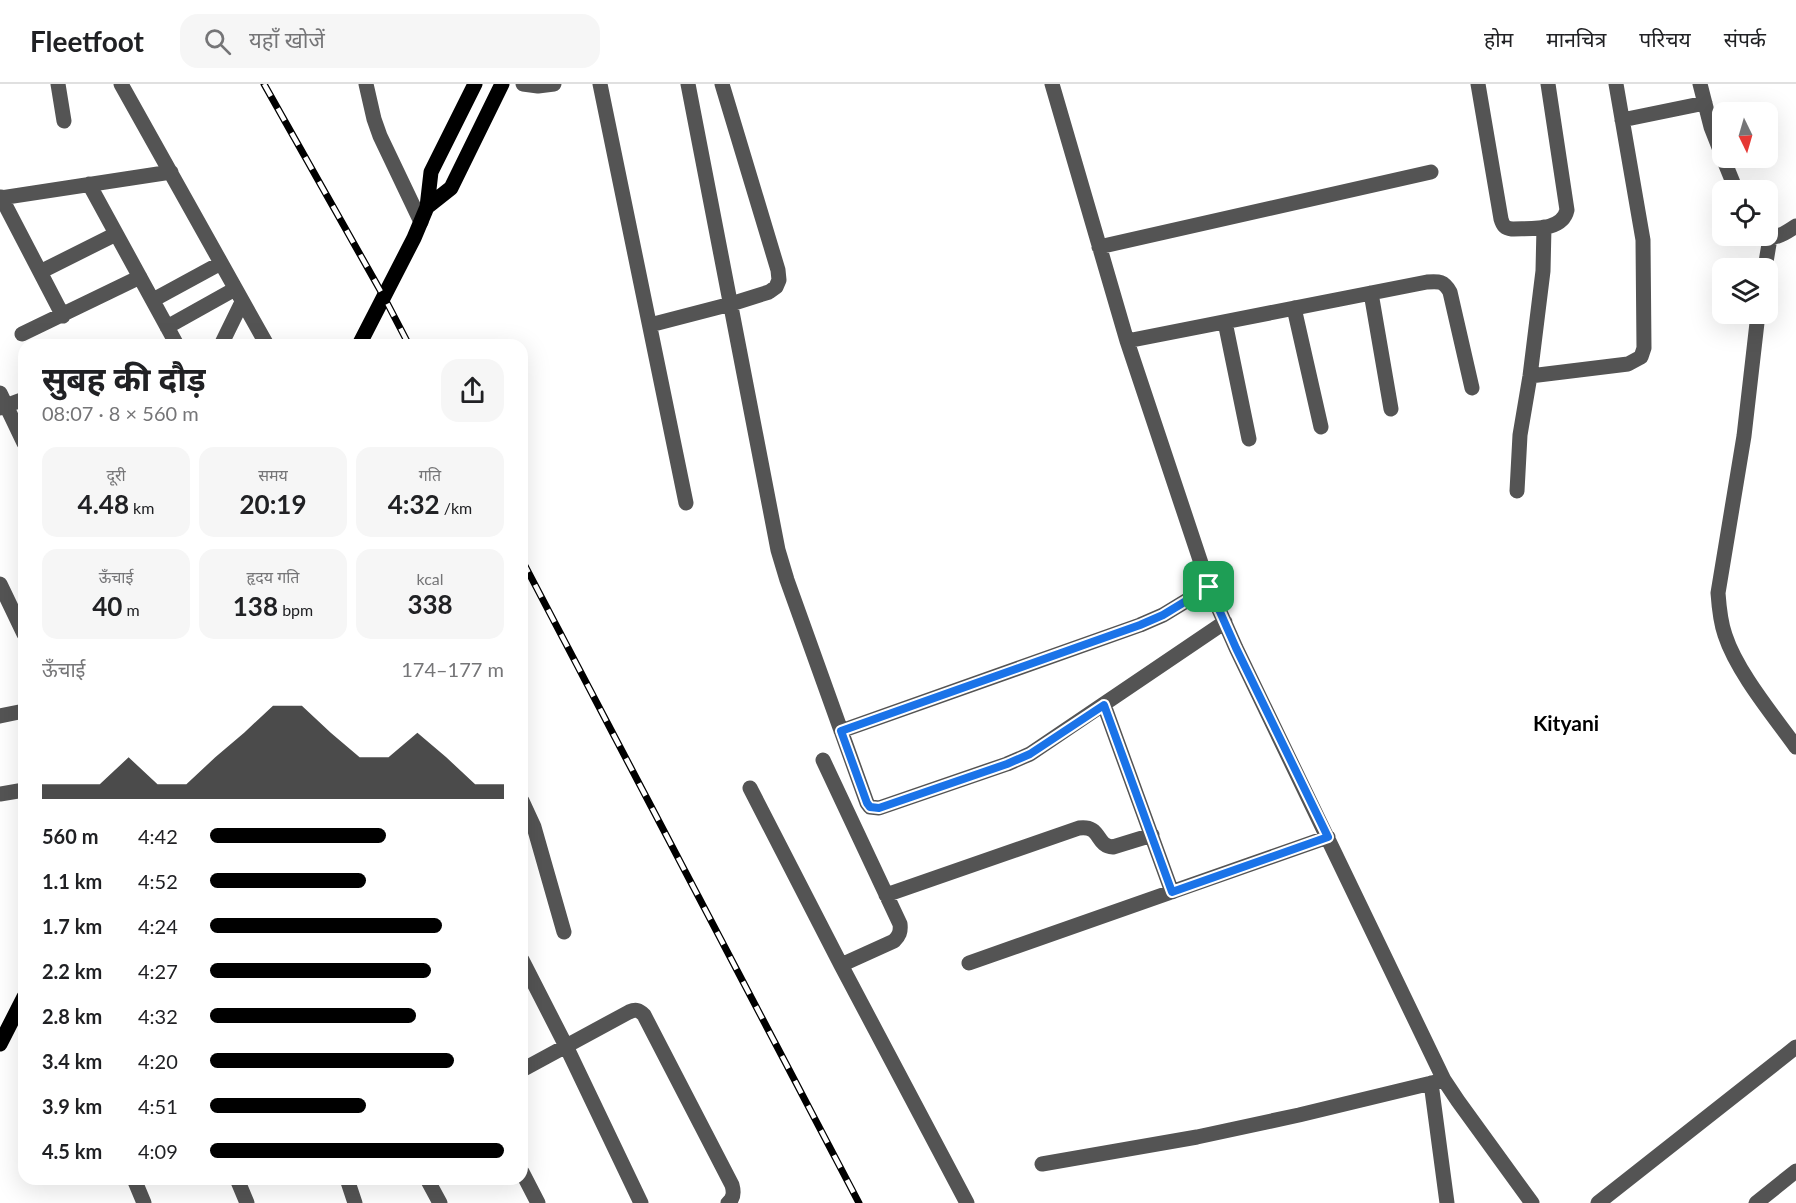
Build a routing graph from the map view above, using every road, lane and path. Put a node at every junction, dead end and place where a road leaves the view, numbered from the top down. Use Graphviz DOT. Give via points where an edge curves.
graph roads {
  1 [pos="58,84"];
  2 [pos="121,84"];
  3 [pos="366,84"];
  4 [pos="475,84"];
  5 [pos="502,84"];
  6 [pos="523,84"];
  7 [pos="554,84"];
  8 [pos="600,84"];
  9 [pos="688,84"];
  10 [pos="722,84"];
  11 [pos="1052,84"];
  12 [pos="1478,84"];
  13 [pos="1548,84"];
  14 [pos="1616,84"];
  15 [pos="1700,84"];
  16 [pos="1705,103"];
  17 [pos="1622,120"];
  18 [pos="64,121"];
  19 [pos="1712,129"];
  20 [pos="171,172"];
  21 [pos="1431,172"];
  22 [pos="89,184"];
  23 [pos="1,198"];
  24 [pos="424,215"];
  25 [pos="1796,226"];
  26 [pos="1544,227"];
  27 [pos="116,234"];
  28 [pos="1778,236"];
  29 [pos="1099,247"];
  30 [pos="221,263"];
  31 [pos="40,272"];
  32 [pos="140,277"];
  33 [pos="1371,293"];
  34 [pos="239,295"];
  35 [pos="153,300"];
  36 [pos="731,304"];
  37 [pos="1294,308"];
  38 [pos="63,316"];
  39 [pos="1225,322"];
  40 [pos="1757,324"];
  41 [pos="650,325"];
  42 [pos="167,327"];
  43 [pos="22,334"];
  44 [pos="174,339"];
  45 [pos="223,339"];
  46 [pos="264,339"];
  47 [pos="362,339"];
  48 [pos="1127,341"];
  49 [pos="1530,376"];
  50 [pos="1472,388"];
  51 [pos="18,400"];
  52 [pos="2,402"];
  53 [pos="1391,408"];
  54 [pos="1321,427"];
  55 [pos="18,432"];
  56 [pos="1249,439"];
  57 [pos="1517,491"];
  58 [pos="686,503"];
  59 [pos="0,584"];
  60 [pos="1209,587"];
  61 [pos="18,622"];
  62 [pos="1225,622"];
  63 [pos="1104,705"];
  64 [pos="18,712"];
  65 [pos="0,716"];
  66 [pos="841,731"];
  67 [pos="1796,747"];
  68 [pos="823,760"];
  69 [pos="750,788"];
  70 [pos="18,791"];
  71 [pos="0,794"];
  72 [pos="528,825"];
  73 [pos="1152,835"];
  74 [pos="1328,837"];
  75 [pos="1172,892"];
  76 [pos="886,895"];
  77 [pos="564,932"];
  78 [pos="969,963"];
  79 [pos="841,965"];
  80 [pos="528,972"];
  81 [pos="18,1013"];
  82 [pos="0,1044"];
  83 [pos="566,1046"];
  84 [pos="1796,1047"];
  85 [pos="528,1067"];
  86 [pos="1437,1081"];
  87 [pos="1042,1164"];
  88 [pos="1796,1171"];
  89 [pos="528,1184"];
  90 [pos="136,1185"];
  91 [pos="240,1185"];
  92 [pos="349,1185"];
  93 [pos="430,1185"];
  94 [pos="144,1203"];
  95 [pos="247,1203"];
  96 [pos="355,1203"];
  97 [pos="440,1203"];
  98 [pos="538,1203"];
  99 [pos="641,1203"];
  100 [pos="728,1203"];
  101 [pos="967,1203"];
  102 [pos="1447,1203"];
  103 [pos="1532,1203"];
  104 [pos="1598,1203"];
  105 [pos="1756,1203"];
  1 -- 18 [label="street"];
  2 -- 20 [label="street"];
  3 -- 24 [label="street" via="380,136"];
  4 -- 24 [label="main road" via="431,172"];
  5 -- 24 [label="main road" via="452,188"];
  6 -- 7 [label="street"];
  8 -- 41 [label="street"];
  9 -- 36 [label="street"];
  10 -- 36 [label="street" via="779,280 769,292"];
  11 -- 29 [label="street"];
  12 -- 26 [label="street" via="1503,225 1512,229"];
  13 -- 26 [label="street" via="1568,210 1556,225"];
  14 -- 17 [label="street"];
  15 -- 16 [label="street"];
  16 -- 17 [label="street"];
  16 -- 19 [label="street"];
  17 -- 49 [label="street" via="1642,240 1641,357 1628,364"];
  20 -- 22 [label="street"];
  20 -- 30 [label="street"];
  21 -- 29 [label="street"];
  22 -- 23 [label="street"];
  22 -- 27 [label="street"];
  23 -- 31 [label="street"];
  24 -- 47 [label="main road"];
  25 -- 28 [label="street"];
  26 -- 49 [label="street" via="1543,271"];
  27 -- 31 [label="street"];
  27 -- 32 [label="street"];
  29 -- 48 [label="street"];
  30 -- 34 [label="street"];
  30 -- 35 [label="street"];
  31 -- 38 [label="street"];
  32 -- 35 [label="street"];
  32 -- 38 [label="street"];
  33 -- 37 [label="street"];
  33 -- 50 [label="street" via="1427,282 1446,284"];
  33 -- 53 [label="street"];
  34 -- 42 [label="street"];
  34 -- 45 [label="street"];
  34 -- 46 [label="street"];
  35 -- 42 [label="street"];
  36 -- 41 [label="street"];
  36 -- 66 [label="street" via="778,550"];
  37 -- 39 [label="street"];
  37 -- 54 [label="street"];
  38 -- 43 [label="street"];
  39 -- 48 [label="street"];
  39 -- 56 [label="street"];
  40 -- 67 [label="street" via="1718,593 1720,619 1733,654"];
  41 -- 58 [label="street"];
  42 -- 44 [label="street"];
  48 -- 60 [label="street"];
  49 -- 57 [label="street" via="1520,435"];
  51 -- 52 [label="street"];
  52 -- 55 [label="street"];
  59 -- 61 [label="street"];
  60 -- 62 [label="street"];
  60 -- 66 [label="street" via="1140,625"];
  62 -- 63 [label="street"];
  62 -- 74 [label="street"];
  63 -- 66 [label="street" via="1030,754 879,808 867,803"];
  63 -- 73 [label="street"];
  64 -- 65 [label="street"];
  68 -- 76 [label="street"];
  69 -- 79 [label="street"];
  70 -- 71 [label="street"];
  72 -- 77 [label="street"];
  73 -- 75 [label="street"];
  73 -- 76 [label="street" via="1113,847 1103,843 1093,829 1079,828"];
  74 -- 75 [label="street"];
  74 -- 86 [label="street"];
  75 -- 78 [label="street"];
  76 -- 79 [label="street" via="900,924 899,936"];
  79 -- 101 [label="street"];
  80 -- 83 [label="street"];
  81 -- 82 [label="main road"];
  83 -- 85 [label="street"];
  83 -- 99 [label="street"];
  83 -- 100 [label="street" via="634,1010 644,1015 732,1185 733,1198"];
  84 -- 104 [label="street"];
  86 -- 87 [label="street" via="1197,1137"];
  86 -- 102 [label="street"];
  86 -- 103 [label="street" via="1458,1101"];
  88 -- 105 [label="street"];
  89 -- 98 [label="street"];
  90 -- 94 [label="street"];
  91 -- 95 [label="street"];
  92 -- 96 [label="street"];
  93 -- 97 [label="street"];
}
